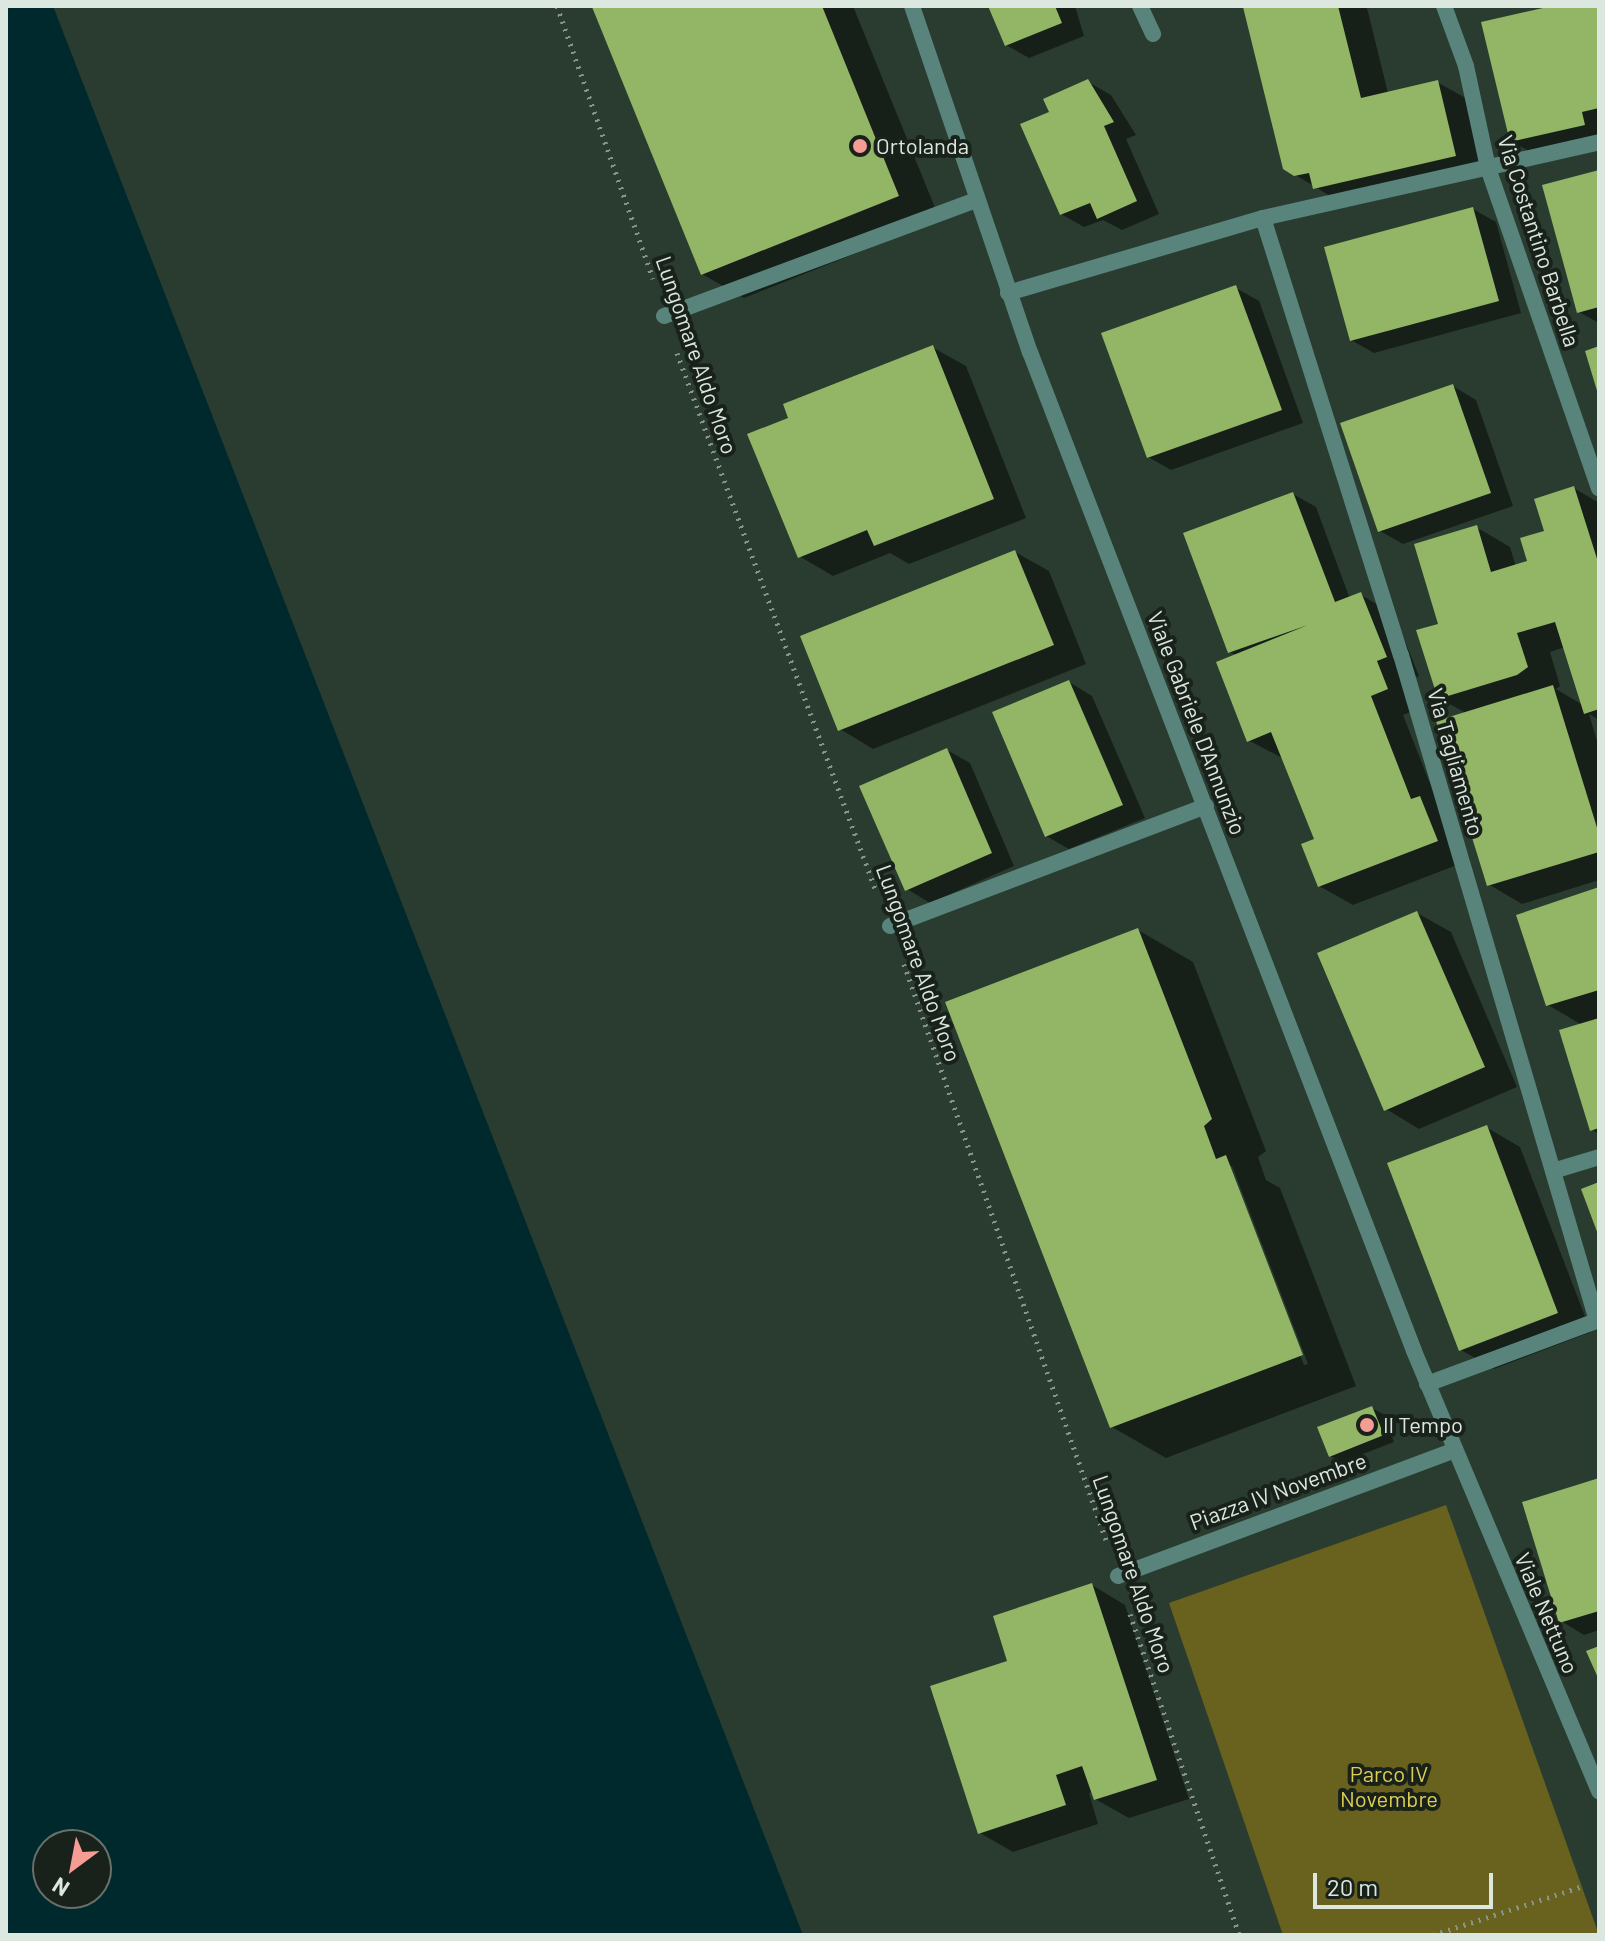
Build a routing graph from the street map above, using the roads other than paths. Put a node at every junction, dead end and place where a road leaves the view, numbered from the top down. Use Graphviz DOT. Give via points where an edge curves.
graph roads {
  1 [pos="912,6"];
  2 [pos="1140,6"];
  3 [pos="1444,6"];
  4 [pos="1153,34"];
  5 [pos="1599,142"];
  6 [pos="1488,168"];
  7 [pos="976,200"];
  8 [pos="1263,218"];
  9 [pos="1008,293"];
  10 [pos="664,316"];
  11 [pos="1599,488"];
  12 [pos="1206,806"];
  13 [pos="890,926"];
  14 [pos="1599,1157"];
  15 [pos="1553,1171"];
  16 [pos="1598,1320"];
  17 [pos="1427,1384"];
  18 [pos="1455,1450"];
  19 [pos="1118,1576"];
  20 [pos="1599,1792"];
  1 -- 7 [label="street, Viale Gabriele D'Annunzio"];
  2 -- 4 [label="street"];
  3 -- 6 [label="street, Via Costantino Barbella" via="1466,66"];
  5 -- 6 [label="street"];
  6 -- 8 [label="street"];
  6 -- 11 [label="street, Via Costantino Barbella"];
  7 -- 9 [label="street, Viale Gabriele D'Annunzio"];
  7 -- 10 [label="street"];
  8 -- 9 [label="street"];
  8 -- 15 [label="street, Via Tagliamento" via="1401,655"];
  9 -- 12 [label="street, Viale Gabriele D'Annunzio"];
  12 -- 13 [label="street"];
  12 -- 17 [label="street, Viale Gabriele D'Annunzio"];
  14 -- 15 [label="street"];
  15 -- 16 [label="street, Via Tagliamento"];
  16 -- 17 [label="street"];
  17 -- 18 [label="street, Viale Gabriele D'Annunzio"];
  18 -- 19 [label="street, Piazza IV Novembre"];
  18 -- 20 [label="street, Viale Nettuno"];
}
